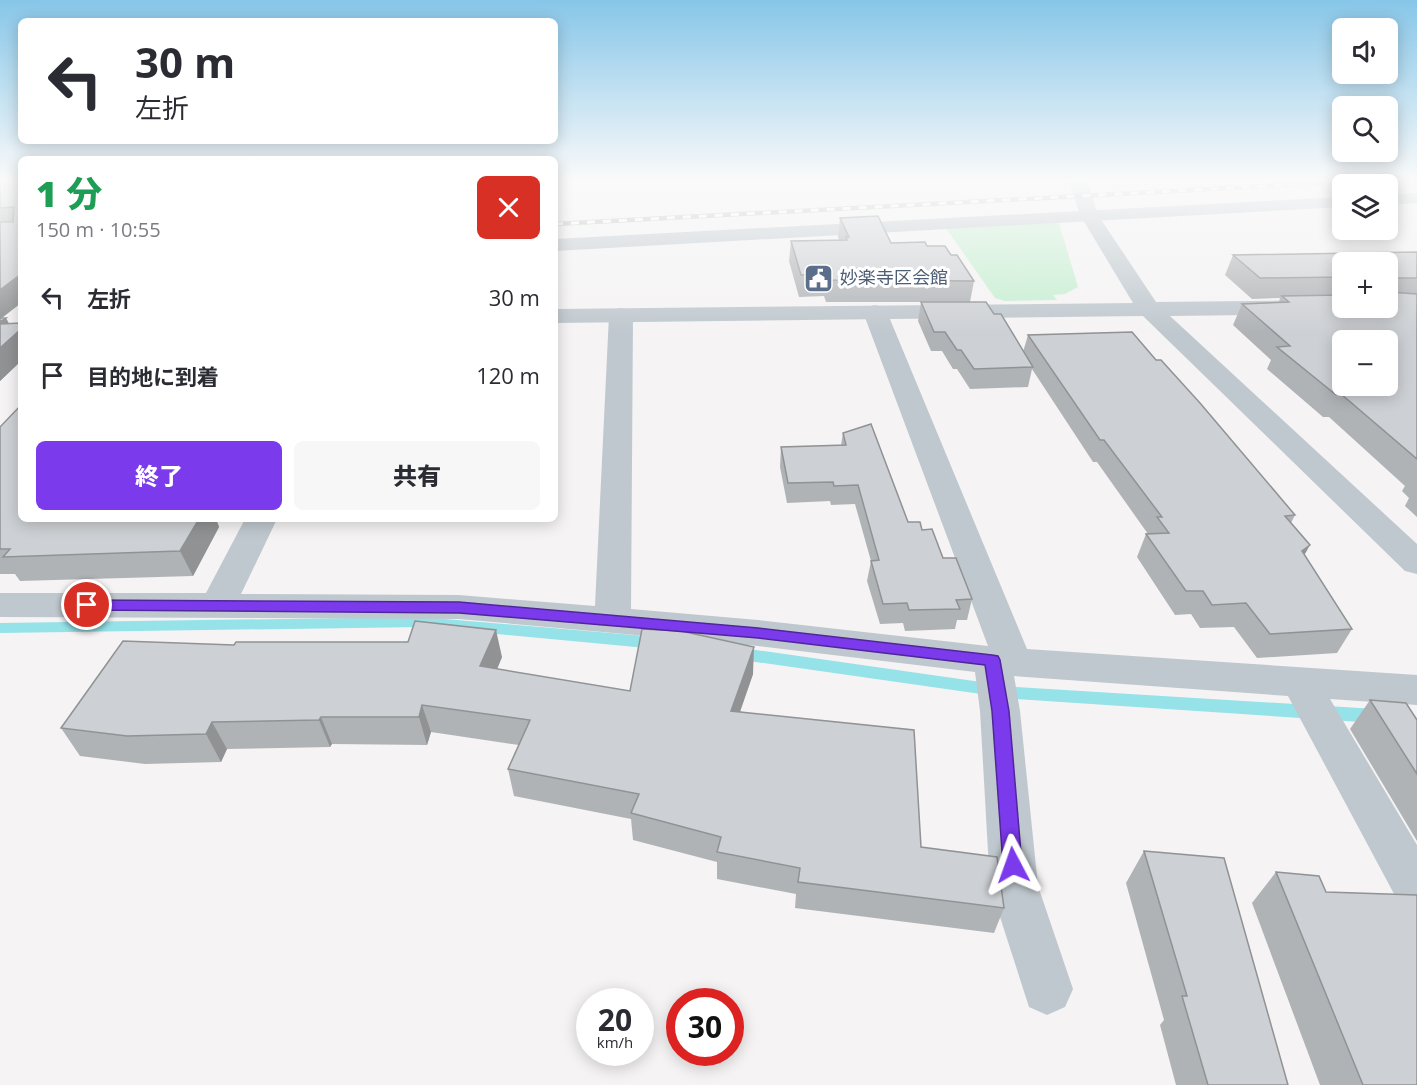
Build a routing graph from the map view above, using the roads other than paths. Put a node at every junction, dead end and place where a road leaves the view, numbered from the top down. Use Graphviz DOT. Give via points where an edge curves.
graph roads {
  1 [pos="793,232"];
  2 [pos="1100,232"];
  3 [pos="558,245"];
  4 [pos="1332,307"];
  5 [pos="1148,308"];
  6 [pos="875,312"];
  7 [pos="621,315"];
  8 [pos="558,316"];
  9 [pos="259,522"];
  10 [pos="1417,563"];
  11 [pos="0,605"];
  12 [pos="217,606"];
  13 [pos="613,620"];
  14 [pos="1003,661"];
  15 [pos="1300,682"];
  16 [pos="1417,690"];
  17 [pos="1417,889"];
  18 [pos="1047,989"];
  1 -- 3 [label="street"];
  2 -- 5 [label="street"];
  4 -- 5 [label="street"];
  5 -- 6 [label="street"];
  5 -- 10 [label="street"];
  6 -- 7 [label="street"];
  6 -- 14 [label="street"];
  7 -- 8 [label="street"];
  7 -- 13 [label="street"];
  9 -- 12 [label="street"];
  11 -- 12 [label="street"];
  12 -- 13 [label="street" via="459,607"];
  13 -- 14 [label="street"];
  14 -- 15 [label="street"];
  14 -- 18 [label="street" via="1000,711 1014,886"];
  15 -- 16 [label="street"];
  15 -- 17 [label="street"];
}
